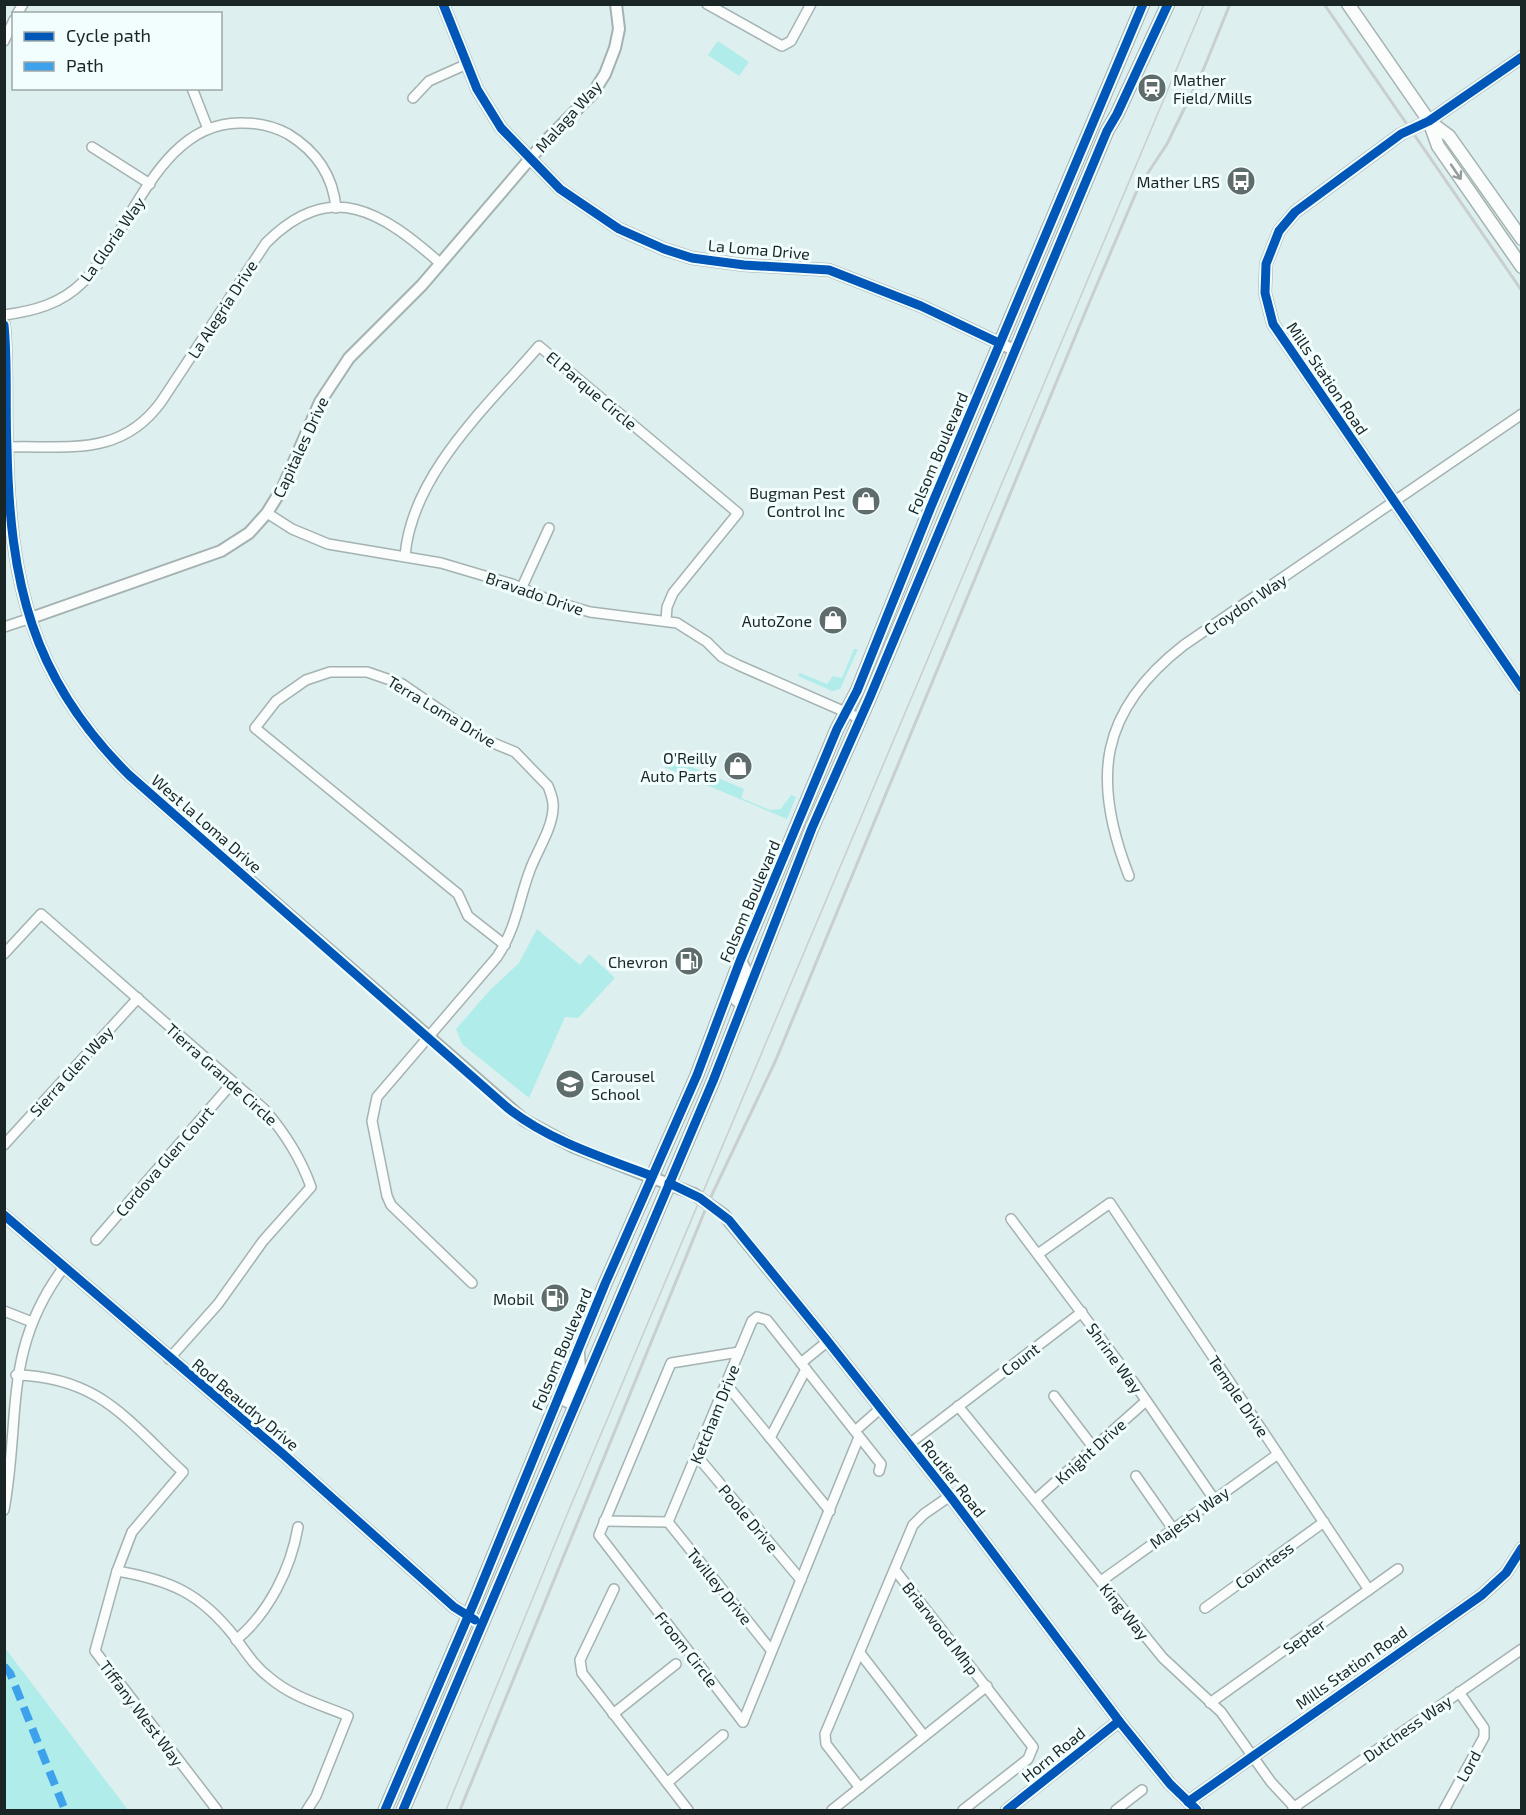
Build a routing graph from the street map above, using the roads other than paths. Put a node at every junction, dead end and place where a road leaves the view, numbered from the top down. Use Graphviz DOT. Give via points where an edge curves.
graph roads {
  1 [pos="443,4"];
  2 [pos="616,4"];
  3 [pos="708,4"];
  4 [pos="811,4"];
  5 [pos="1143,4"];
  6 [pos="1168,4"];
  7 [pos="1348,4"];
  8 [pos="12,24"];
  9 [pos="4,40"];
  10 [pos="1521,57"];
  11 [pos="467,64"];
  12 [pos="193,90"];
  13 [pos="412,98"];
  14 [pos="1429,121"];
  15 [pos="208,129"];
  16 [pos="92,147"];
  17 [pos="531,158"];
  18 [pos="150,184"];
  19 [pos="336,208"];
  20 [pos="1521,239"];
  21 [pos="440,263"];
  22 [pos="1521,267"];
  23 [pos="4,315"];
  24 [pos="4,325"];
  25 [pos="999,343"];
  26 [pos="1014,350"];
  27 [pos="6,387"];
  28 [pos="1521,414"];
  29 [pos="6,447"];
  30 [pos="1394,501"];
  31 [pos="267,513"];
  32 [pos="549,528"];
  33 [pos="405,556"];
  34 [pos="522,587"];
  35 [pos="31,618"];
  36 [pos="666,620"];
  37 [pos="4,627"];
  38 [pos="1521,688"];
  39 [pos="846,712"];
  40 [pos="859,718"];
  41 [pos="1130,876"];
  42 [pos="505,945"];
  43 [pos="4,954"];
  44 [pos="740,961"];
  45 [pos="138,998"];
  46 [pos="733,1031"];
  47 [pos="428,1037"];
  48 [pos="233,1082"];
  49 [pos="4,1145"];
  50 [pos="652,1176"];
  51 [pos="669,1184"];
  52 [pos="4,1215"];
  53 [pos="1011,1219"];
  54 [pos="96,1240"];
  55 [pos="1038,1254"];
  56 [pos="64,1267"];
  57 [pos="472,1283"];
  58 [pos="4,1311"];
  59 [pos="1082,1312"];
  60 [pos="32,1322"];
  61 [pos="828,1341"];
  62 [pos="577,1350"];
  63 [pos="739,1352"];
  64 [pos="169,1359"];
  65 [pos="804,1366"];
  66 [pos="16,1375"];
  67 [pos="726,1384"];
  68 [pos="1054,1396"];
  69 [pos="1146,1401"];
  70 [pos="958,1406"];
  71 [pos="881,1408"];
  72 [pos="568,1420"];
  73 [pos="857,1434"];
  74 [pos="770,1438"];
  75 [pos="909,1444"];
  76 [pos="1093,1447"];
  77 [pos="1278,1454"];
  78 [pos="697,1456"];
  79 [pos="879,1472"];
  80 [pos="1136,1476"];
  81 [pos="950,1496"];
  82 [pos="1214,1499"];
  83 [pos="1035,1500"];
  84 [pos="4,1510"];
  85 [pos="830,1511"];
  86 [pos="604,1521"];
  87 [pos="668,1522"];
  88 [pos="1324,1522"];
  89 [pos="298,1527"];
  90 [pos="1173,1529"];
  91 [pos="1521,1548"];
  92 [pos="1398,1569"];
  93 [pos="895,1570"];
  94 [pos="117,1571"];
  95 [pos="801,1580"];
  96 [pos="1101,1581"];
  97 [pos="614,1589"];
  98 [pos="1369,1590"];
  99 [pos="1205,1608"];
  100 [pos="468,1617"];
  101 [pos="481,1623"];
  102 [pos="236,1640"];
  103 [pos="1521,1648"];
  104 [pos="771,1650"];
  105 [pos="860,1653"];
  106 [pos="676,1664"];
  107 [pos="987,1686"];
  108 [pos="1459,1692"];
  109 [pos="1210,1703"];
  110 [pos="613,1714"];
  111 [pos="1119,1721"];
  112 [pos="723,1735"];
  113 [pos="924,1736"];
  114 [pos="1253,1755"];
  115 [pos="667,1783"];
  116 [pos="860,1788"];
  117 [pos="1142,1790"];
  118 [pos="1188,1802"];
  119 [pos="1295,1809"];
  120 [pos="217,1810"];
  121 [pos="307,1810"];
  122 [pos="385,1810"];
  123 [pos="403,1810"];
  124 [pos="688,1810"];
  125 [pos="832,1810"];
  126 [pos="963,1810"];
  127 [pos="1007,1810"];
  128 [pos="1116,1810"];
  129 [pos="1197,1810"];
  130 [pos="1444,1810"];
  1 -- 11 [label="street, La Loma Drive"];
  2 -- 17 [label="street, Malaga Way" via="619,29 605,74 589,98"];
  3 -- 4 [label="street" via="782,46 791,41"];
  5 -- 25 [label="main road, Folsom Boulevard"];
  6 -- 26 [label="main road, Folsom Boulevard" via="1107,131"];
  7 -- 14 [label="main road"];
  8 -- 9 [label="street"];
  10 -- 14 [label="street, Mills Station Road"];
  11 -- 13 [label="street" via="429,81"];
  11 -- 17 [label="street, La Loma Drive" via="494,118"];
  12 -- 15 [label="street"];
  14 -- 20 [label="main road" via="1449,136"];
  14 -- 22 [label="main road, one-way" via="1438,146"];
  14 -- 30 [label="street, Mills Station Road" via="1401,134 1295,212 1274,241 1266,264 1268,311 1273,324"];
  15 -- 18 [label="street, La Gloria Way" via="175,151"];
  15 -- 19 [label="street, La Gloria Way" via="236,122 286,133 310,150 320,163 332,186"];
  16 -- 18 [label="street, La Gloria Way"];
  17 -- 21 [label="street, Capitales Drive"];
  17 -- 25 [label="street, La Loma Drive" via="560,189 590,210 664,249 721,263 830,270 921,306"];
  18 -- 23 [label="street, La Gloria Way" via="83,282 48,305"];
  19 -- 21 [label="street, La Alegria Drive" via="355,207 383,218"];
  19 -- 29 [label="street, La Alegria Drive" via="292,221 266,243 155,410 134,430 91,446"];
  21 -- 31 [label="street, Capitales Drive" via="336,375"];
  24 -- 27 [label="street, West la Loma Drive"];
  25 -- 26 [label="street, La Loma Drive"];
  25 -- 39 [label="main road, Folsom Boulevard"];
  26 -- 40 [label="main road, Folsom Boulevard"];
  27 -- 29 [label="street, West la Loma Drive"];
  28 -- 30 [label="street, Croydon Way"];
  29 -- 35 [label="street, West la Loma Drive" via="14,554"];
  30 -- 38 [label="street, Mills Station Road"];
  30 -- 41 [label="street, Croydon Way" via="1184,645 1133,696 1113,735 1107,771 1113,831"];
  31 -- 33 [label="street, Bravado Drive" via="328,544"];
  31 -- 35 [label="street, Capitales Drive" via="249,533 221,551"];
  32 -- 34 [label="street"];
  33 -- 34 [label="street, Bravado Drive"];
  33 -- 36 [label="street, El Parque Circle" via="406,540 432,473 539,346 738,513 673,592"];
  34 -- 36 [label="street, Bravado Drive" via="590,612"];
  35 -- 37 [label="street"];
  35 -- 47 [label="street, West la Loma Drive" via="58,685 111,757"];
  36 -- 39 [label="street, Bravado Drive" via="692,631 722,657"];
  39 -- 40 [label="street, Bravado Drive"];
  39 -- 44 [label="main road, Folsom Boulevard"];
  40 -- 46 [label="main road, Folsom Boulevard"];
  42 -- 42 [label="street, Terra Loma Drive" via="552,816 548,786 515,752 481,738 402,684 380,674 349,670 318,675 276,701 255,728 458,894 468,916"];
  42 -- 47 [label="street, Terra Loma Drive"];
  43 -- 45 [label="street, Tierra Grande Circle" via="41,914"];
  44 -- 46 [label="main road" via="746,972 733,1010"];
  44 -- 50 [label="main road, Folsom Boulevard"];
  45 -- 48 [label="street, Tierra Grande Circle"];
  45 -- 49 [label="street, Sierra Glen Way"];
  46 -- 51 [label="main road, Folsom Boulevard"];
  47 -- 50 [label="street, West la Loma Drive" via="524,1120 574,1147"];
  47 -- 57 [label="street, Terra Loma Drive" via="377,1097 372,1121 391,1205"];
  48 -- 54 [label="street, Cordova Glen Court"];
  48 -- 64 [label="street, Tierra Grande Circle" via="282,1129 311,1187"];
  50 -- 51 [label="street, West la Loma Drive"];
  50 -- 62 [label="main road, Folsom Boulevard"];
  51 -- 61 [label="street, Routier Road" via="700,1198 724,1215"];
  51 -- 72 [label="main road, Folsom Boulevard"];
  52 -- 56 [label="street, Rod Beaudry Drive"];
  53 -- 55 [label="street, Shrine Way"];
  55 -- 59 [label="street, Shrine Way"];
  55 -- 77 [label="street, Temple Drive" via="1110,1203"];
  56 -- 60 [label="street"];
  56 -- 64 [label="street, Rod Beaudry Drive"];
  58 -- 60 [label="street"];
  59 -- 69 [label="street, Shrine Way"];
  59 -- 70 [label="street, Count"];
  60 -- 66 [label="street"];
  61 -- 65 [label="street"];
  61 -- 71 [label="street, Routier Road"];
  62 -- 72 [label="main road" via="579,1371 565,1407"];
  62 -- 100 [label="main road, Folsom Boulevard"];
  63 -- 65 [label="street, Ketcham Drive" via="752,1320 762,1317"];
  63 -- 67 [label="street, Ketcham Drive"];
  63 -- 86 [label="street" via="671,1363"];
  64 -- 100 [label="street, Rod Beaudry Drive"];
  65 -- 73 [label="street"];
  65 -- 74 [label="street"];
  66 -- 84 [label="street"];
  66 -- 94 [label="street, Tiffany West Way" via="54,1378 88,1390 110,1405 183,1472 132,1532"];
  67 -- 74 [label="street"];
  67 -- 78 [label="street, Ketcham Drive"];
  68 -- 76 [label="street"];
  69 -- 76 [label="street, Knight Drive"];
  69 -- 82 [label="street, Shrine Way"];
  70 -- 75 [label="street, Count"];
  70 -- 83 [label="street, King Way"];
  71 -- 73 [label="street"];
  71 -- 75 [label="street, Routier Road"];
  72 -- 101 [label="main road, Folsom Boulevard"];
  73 -- 79 [label="street" via="881,1464"];
  73 -- 85 [label="street, Froom Circle"];
  74 -- 85 [label="street"];
  75 -- 81 [label="street, Routier Road"];
  76 -- 83 [label="street, Knight Drive"];
  77 -- 82 [label="street, Majesty Way"];
  77 -- 88 [label="street, Temple Drive"];
  78 -- 87 [label="street, Ketcham Drive"];
  78 -- 95 [label="street, Poole Drive"];
  80 -- 90 [label="street"];
  81 -- 93 [label="street, Briarwood Mhp" via="913,1525"];
  81 -- 111 [label="street, Routier Road"];
  82 -- 90 [label="street, Majesty Way"];
  83 -- 96 [label="street, King Way"];
  85 -- 95 [label="street, Froom Circle"];
  86 -- 87 [label="street"];
  86 -- 104 [label="street, Froom Circle" via="599,1535 743,1722"];
  87 -- 104 [label="street, Twilley Drive"];
  88 -- 98 [label="street, Temple Drive"];
  88 -- 99 [label="street, Countess"];
  89 -- 102 [label="street" via="271,1599 259,1618"];
  90 -- 96 [label="street, Majesty Way"];
  91 -- 114 [label="street, Mills Station Road" via="1506,1573 1482,1595"];
  92 -- 98 [label="street, Septer"];
  93 -- 105 [label="street, Briarwood Mhp"];
  93 -- 107 [label="street, Briarwood Mhp"];
  94 -- 102 [label="street" via="159,1579 186,1591 212,1611"];
  94 -- 120 [label="street, Tiffany West Way" via="95,1651"];
  95 -- 104 [label="street, Froom Circle"];
  96 -- 109 [label="street, King Way" via="1163,1658"];
  97 -- 110 [label="street" via="580,1660 582,1673"];
  98 -- 109 [label="street, Septer"];
  100 -- 101 [label="street, Rod Beaudry Drive"];
  100 -- 122 [label="main road, Folsom Boulevard"];
  101 -- 123 [label="main road, Folsom Boulevard"];
  102 -- 121 [label="street" via="257,1667 280,1686 348,1716"];
  103 -- 108 [label="street, Dutchess Way"];
  105 -- 113 [label="street"];
  105 -- 116 [label="street, Briarwood Mhp" via="825,1739"];
  106 -- 110 [label="street"];
  107 -- 113 [label="street, Briarwood Mhp"];
  107 -- 126 [label="street, Briarwood Mhp" via="1031,1742 1033,1751"];
  108 -- 119 [label="street, Dutchess Way"];
  108 -- 130 [label="street, Lord" via="1484,1728 1484,1737"];
  109 -- 114 [label="street, King Way"];
  110 -- 115 [label="street"];
  111 -- 118 [label="street, Routier Road"];
  111 -- 127 [label="street, Horn Road"];
  112 -- 115 [label="street"];
  113 -- 116 [label="street, Briarwood Mhp"];
  114 -- 118 [label="street, Mills Station Road"];
  114 -- 119 [label="street, King Way"];
  115 -- 124 [label="street"];
  116 -- 125 [label="street, Briarwood Mhp"];
  117 -- 128 [label="street"];
  118 -- 129 [label="street, Routier Road"];
}
